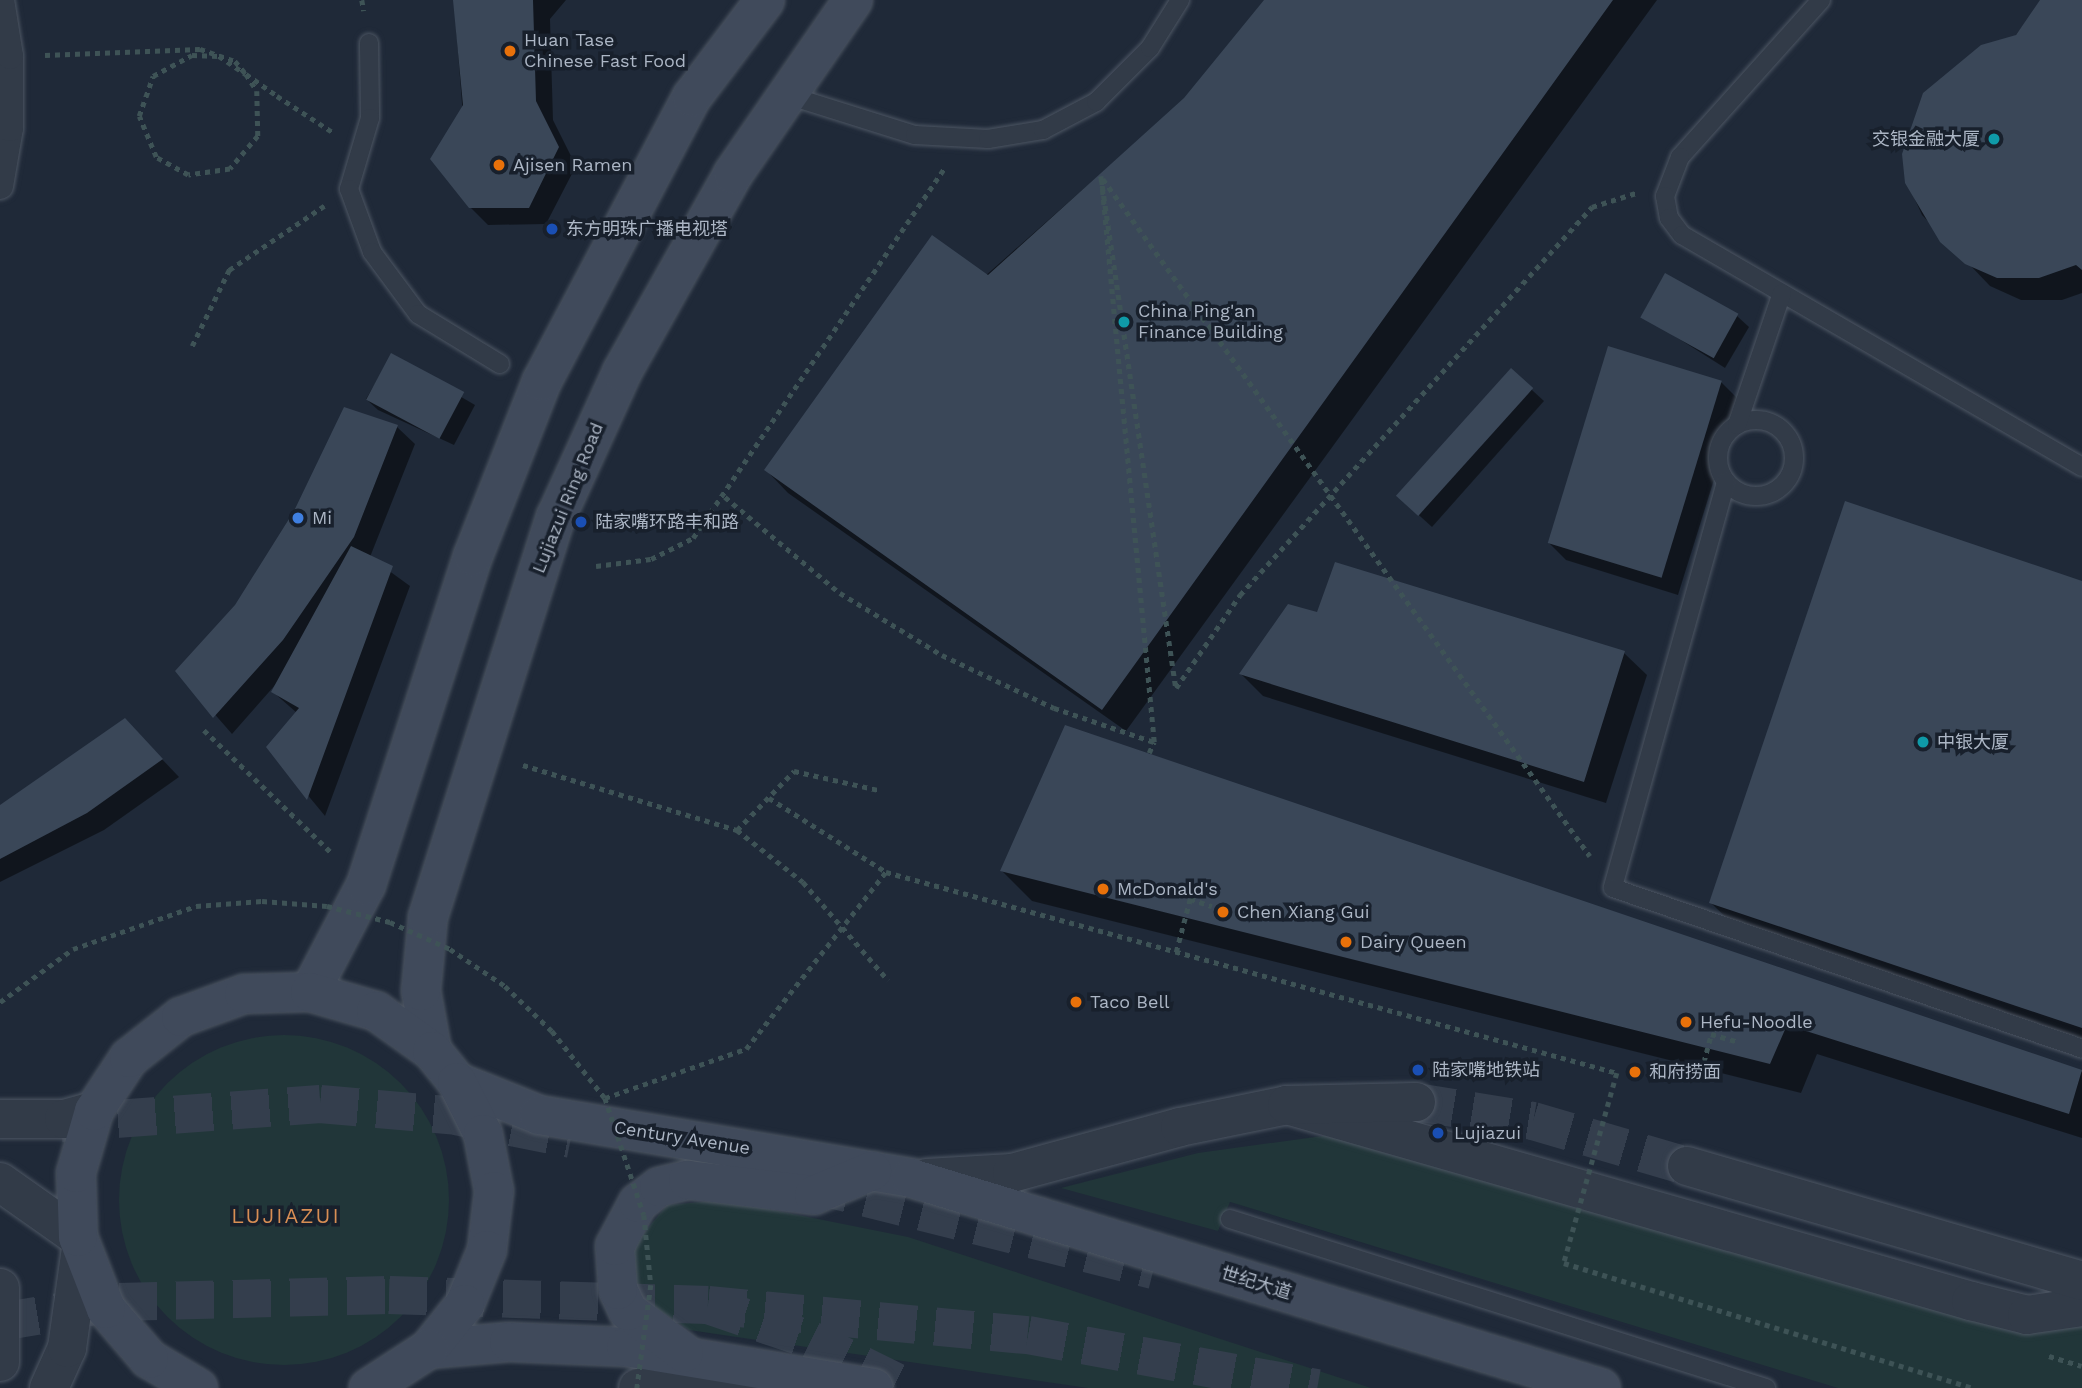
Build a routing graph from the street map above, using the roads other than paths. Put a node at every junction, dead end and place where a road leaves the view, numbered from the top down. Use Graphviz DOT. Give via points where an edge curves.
graph roads {
  1 [pos="1,0"];
  2 [pos="765,0"];
  3 [pos="853,0"];
  4 [pos="1180,0"];
  5 [pos="1821,0"];
  6 [pos="369,43"];
  7 [pos="787,95"];
  8 [pos="0,186"];
  9 [pos="1782,293"];
  10 [pos="500,364"];
  11 [pos="1737,425"];
  12 [pos="2082,467"];
  13 [pos="1726,482"];
  14 [pos="310,992"];
  15 [pos="2082,1049"];
  16 [pos="432,1051"];
  17 [pos="457,1082"];
  18 [pos="1416,1102"];
  19 [pos="1287,1105"];
  20 [pos="94,1111"];
  21 [pos="0,1119"];
  22 [pos="1687,1166"];
  23 [pos="872,1171"];
  24 [pos="911,1178"];
  25 [pos="0,1182"];
  26 [pos="1230,1219"];
  27 [pos="79,1243"];
  28 [pos="2082,1281"];
  29 [pos="0,1288"];
  30 [pos="2082,1307"];
  31 [pos="429,1349"];
  32 [pos="0,1362"];
  33 [pos="704,1377"];
  34 [pos="49,1388"];
  35 [pos="198,1388"];
  36 [pos="369,1388"];
  37 [pos="419,1388"];
  38 [pos="637,1388"];
  39 [pos="874,1388"];
  40 [pos="1601,1388"];
  41 [pos="1766,1388"];
  1 -- 8 [label="street" via="10,56 10,128"];
  2 -- 14 [label="main road" via="692,97 542,381 473,556 366,885"];
  3 -- 7 [label="main road, Lujiazui Ring Road"];
  4 -- 7 [label="lane" via="1150,48 1096,102 1043,130 965,138 915,135"];
  5 -- 9 [label="lane" via="1680,157 1665,196 1682,235"];
  6 -- 10 [label="lane" via="374,84 349,190 372,252 418,314"];
  7 -- 16 [label="main road, Lujiazui Ring Road" via="733,174 622,372 556,517 428,917 421,991"];
  9 -- 11 [label="lane"];
  9 -- 12 [label="lane"];
  11 -- 13 [label="lane" via="1717,458"];
  11 -- 13 [label="lane" via="1762,421 1784,432 1793,465 1782,486 1760,496"];
  13 -- 15 [label="lane" via="1613,888"];
  14 -- 16 [label="main road" via="376,1011"];
  14 -- 20 [label="main road" via="244,994 181,1017 129,1058"];
  16 -- 17 [label="main road"];
  17 -- 23 [label="main road, Century Avenue" via="539,1115"];
  17 -- 31 [label="main road" via="485,1146 494,1191 487,1250 465,1304"];
  18 -- 19 [label="street"];
  19 -- 24 [label="street" via="1181,1127 1012,1174"];
  19 -- 30 [label="street" via="1971,1301 2027,1315"];
  20 -- 21 [label="street" via="64,1119"];
  20 -- 27 [label="main road" via="76,1173"];
  22 -- 28 [label="street"];
  23 -- 24 [label="main road, Century Avenue"];
  23 -- 33 [label="main road" via="814,1195 688,1180 659,1187 638,1203 615,1246 618,1290 628,1311"];
  24 -- 40 [label="main road, 世纪大道"];
  25 -- 27 [label="street"];
  26 -- 41 [label="lane"];
  27 -- 34 [label="street" via="67,1348"];
  27 -- 35 [label="main road" via="106,1309 149,1359"];
  29 -- 32 [label="street"];
  31 -- 33 [label="main road" via="509,1342"];
  31 -- 36 [label="main road"];
  31 -- 37 [label="main road"];
  33 -- 38 [label="street"];
  33 -- 39 [label="main road" via="782,1377"];
}
